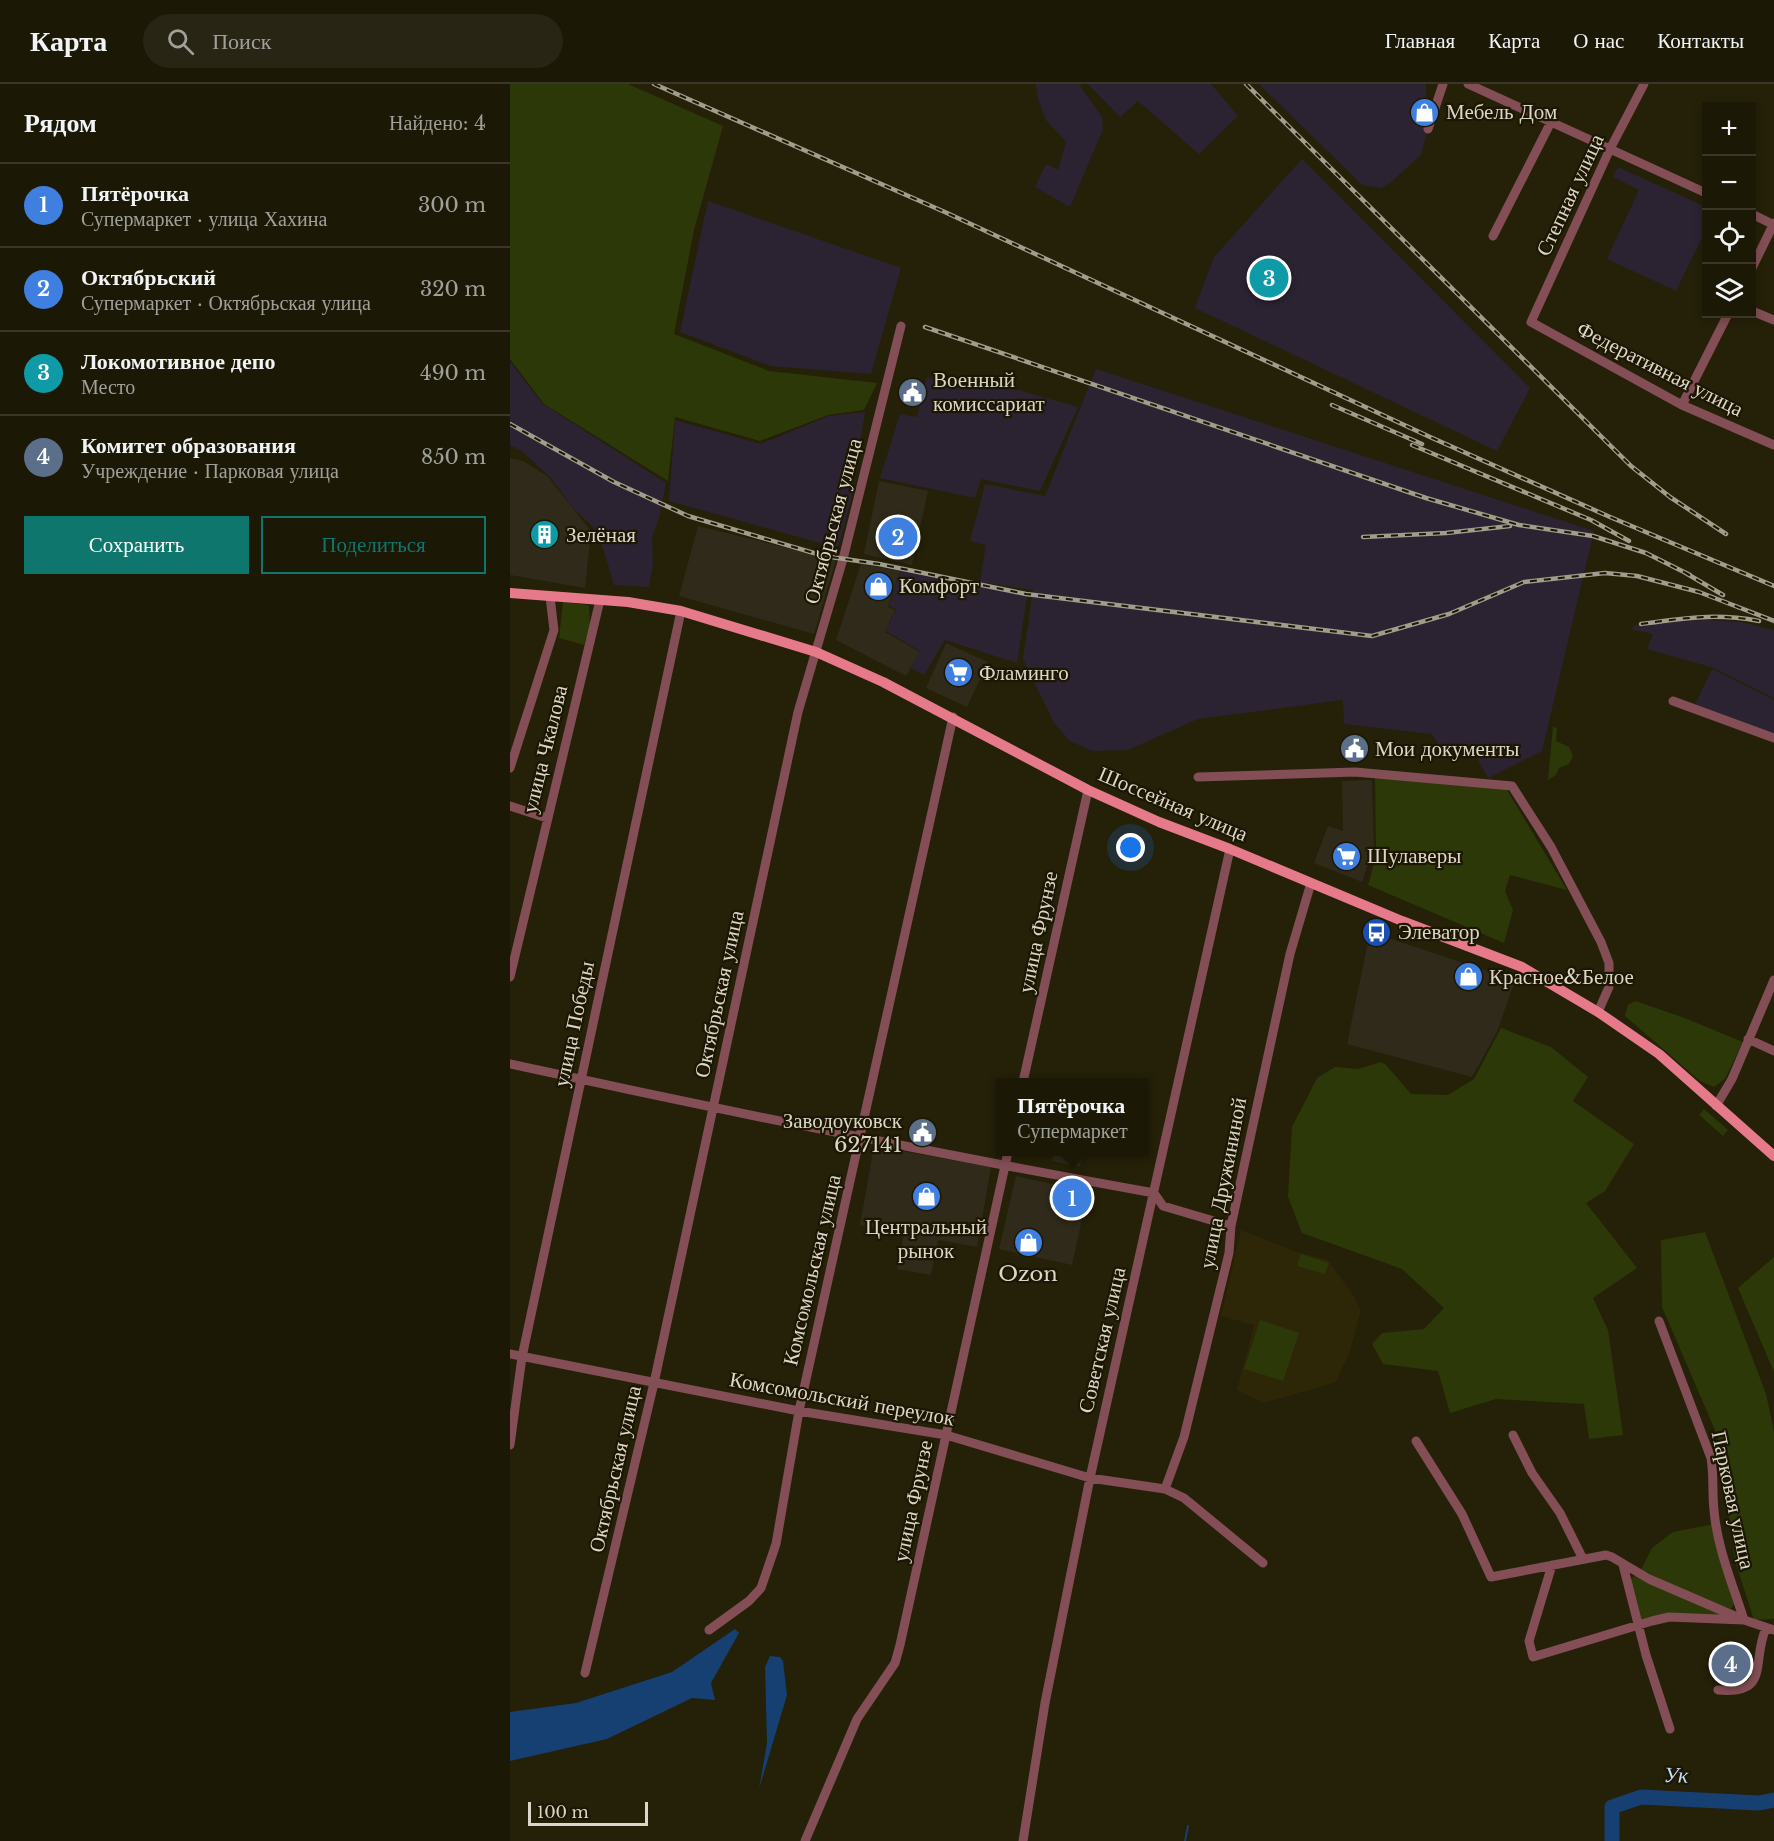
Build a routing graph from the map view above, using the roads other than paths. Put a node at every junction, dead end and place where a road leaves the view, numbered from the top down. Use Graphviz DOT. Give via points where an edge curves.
graph roads {
  1 [pos="1443,84"];
  2 [pos="1468,84"];
  3 [pos="1644,84"];
  4 [pos="1551,122"];
  5 [pos="1428,129"];
  6 [pos="1610,149"];
  7 [pos="1702,192"];
  8 [pos="1756,216"];
  9 [pos="1774,224"];
  10 [pos="1492,236"];
  11 [pos="1754,264"];
  12 [pos="1756,313"];
  13 [pos="1726,318"];
  14 [pos="1774,320"];
  15 [pos="1531,322"];
  16 [pos="901,326"];
  17 [pos="1682,405"];
  18 [pos="1774,445"];
  19 [pos="510,593"];
  20 [pos="550,597"];
  21 [pos="600,600"];
  22 [pos="681,611"];
  23 [pos="816,652"];
  24 [pos="1673,700"];
  25 [pos="953,717"];
  26 [pos="1774,738"];
  27 [pos="510,768"];
  28 [pos="1198,777"];
  29 [pos="1088,790"];
  30 [pos="510,806"];
  31 [pos="547,818"];
  32 [pos="1230,849"];
  33 [pos="1311,883"];
  34 [pos="510,977"];
  35 [pos="1774,980"];
  36 [pos="1598,1012"];
  37 [pos="1748,1039"];
  38 [pos="1774,1051"];
  39 [pos="510,1064"];
  40 [pos="1024,1078"];
  41 [pos="580,1080"];
  42 [pos="1716,1106"];
  43 [pos="713,1108"];
  44 [pos="859,1137"];
  45 [pos="1007,1156"];
  46 [pos="1774,1156"];
  47 [pos="1005,1167"];
  48 [pos="1154,1193"];
  49 [pos="1231,1226"];
  50 [pos="1659,1321"];
  51 [pos="510,1354"];
  52 [pos="522,1357"];
  53 [pos="654,1383"];
  54 [pos="799,1411"];
  55 [pos="946,1435"];
  56 [pos="1513,1435"];
  57 [pos="1416,1441"];
  58 [pos="510,1445"];
  59 [pos="1090,1478"];
  60 [pos="1165,1489"];
  61 [pos="1582,1559"];
  62 [pos="1263,1563"];
  63 [pos="1623,1564"];
  64 [pos="1552,1565"];
  65 [pos="1744,1620"];
  66 [pos="1638,1626"];
  67 [pos="1770,1629"];
  68 [pos="709,1630"];
  69 [pos="585,1673"];
  70 [pos="1718,1690"];
  71 [pos="1670,1729"];
  72 [pos="805,1841"];
  73 [pos="1023,1841"];
  1 -- 5 [label="street"];
  2 -- 4 [label="street"];
  3 -- 6 [label="street, Степная улица"];
  4 -- 6 [label="street"];
  4 -- 10 [label="street"];
  6 -- 7 [label="street"];
  6 -- 15 [label="street, Степная улица"];
  8 -- 9 [label="street"];
  9 -- 11 [label="street"];
  12 -- 14 [label="street"];
  13 -- 17 [label="street"];
  15 -- 17 [label="street, Федеративная улица"];
  16 -- 23 [label="street, Октябрьская улица"];
  17 -- 18 [label="street, Федеративная улица"];
  19 -- 20 [label="main road, Шоссейная улица"];
  20 -- 21 [label="main road, Шоссейная улица"];
  20 -- 27 [label="street" via="554,630"];
  21 -- 22 [label="main road, Шоссейная улица"];
  21 -- 31 [label="street, улица Чкалова"];
  22 -- 23 [label="main road, Шоссейная улица"];
  22 -- 41 [label="street, улица Победы"];
  23 -- 25 [label="main road, Шоссейная улица"];
  23 -- 43 [label="street, Октябрьская улица" via="798,712"];
  24 -- 26 [label="street"];
  25 -- 29 [label="main road, Шоссейная улица"];
  25 -- 44 [label="street, Комсомольская улица"];
  28 -- 36 [label="street" via="1355,772 1512,786 1551,847 1609,963 1609,987"];
  29 -- 32 [label="main road, Шоссейная улица"];
  29 -- 40 [label="street, улица Фрунзе"];
  30 -- 31 [label="street"];
  31 -- 34 [label="street, улица Чкалова"];
  32 -- 33 [label="main road, Шоссейная улица"];
  32 -- 48 [label="street, Советская улица"];
  33 -- 36 [label="main road, Шоссейная улица" via="1522,967"];
  33 -- 49 [label="street, улица Дружининой" via="1290,954"];
  35 -- 37 [label="street"];
  36 -- 42 [label="main road, Шоссейная улица" via="1659,1054"];
  37 -- 38 [label="street"];
  37 -- 42 [label="street" via="1732,1080"];
  39 -- 41 [label="street"];
  41 -- 43 [label="street"];
  41 -- 52 [label="street, улица Победы"];
  42 -- 46 [label="main road, Шоссейная улица"];
  43 -- 44 [label="street"];
  43 -- 53 [label="street, Октябрьская улица"];
  44 -- 47 [label="street"];
  44 -- 54 [label="street, Комсомольская улица"];
  45 -- 47 [label="street, улица Фрунзе"];
  47 -- 48 [label="street"];
  47 -- 55 [label="street, улица Фрунзе"];
  48 -- 49 [label="street" via="1163,1206"];
  48 -- 59 [label="street, Советская улица"];
  49 -- 60 [label="street, улица Дружининой" via="1229,1252 1184,1437"];
  50 -- 65 [label="street, Парковая улица" via="1711,1458 1718,1534"];
  51 -- 52 [label="street, Комсомольский переулок"];
  52 -- 53 [label="street, Комсомольский переулок"];
  52 -- 58 [label="street, улица Победы"];
  53 -- 54 [label="street, Комсомольский переулок"];
  53 -- 69 [label="street, Октябрьская улица"];
  54 -- 55 [label="street, Комсомольский переулок"];
  54 -- 68 [label="street, Комсомольская улица" via="776,1544 761,1588"];
  55 -- 59 [label="street, Комсомольский переулок"];
  55 -- 72 [label="street, улица Фрунзе" via="894,1663 857,1719"];
  56 -- 61 [label="street" via="1532,1473 1560,1513"];
  57 -- 64 [label="street" via="1462,1514 1491,1576"];
  59 -- 60 [label="street, Комсомольский переулок"];
  59 -- 73 [label="street, Советская улица" via="1045,1703"];
  60 -- 62 [label="street" via="1184,1498"];
  61 -- 63 [label="street" via="1606,1556"];
  61 -- 64 [label="street"];
  63 -- 65 [label="street"];
  63 -- 66 [label="street"];
  64 -- 66 [label="street" via="1529,1641 1533,1657"];
  65 -- 66 [label="street" via="1669,1617"];
  65 -- 67 [label="street"];
  66 -- 71 [label="street"];
  67 -- 70 [label="street" via="1760,1644 1756,1674 1749,1686 1736,1692"];
}
